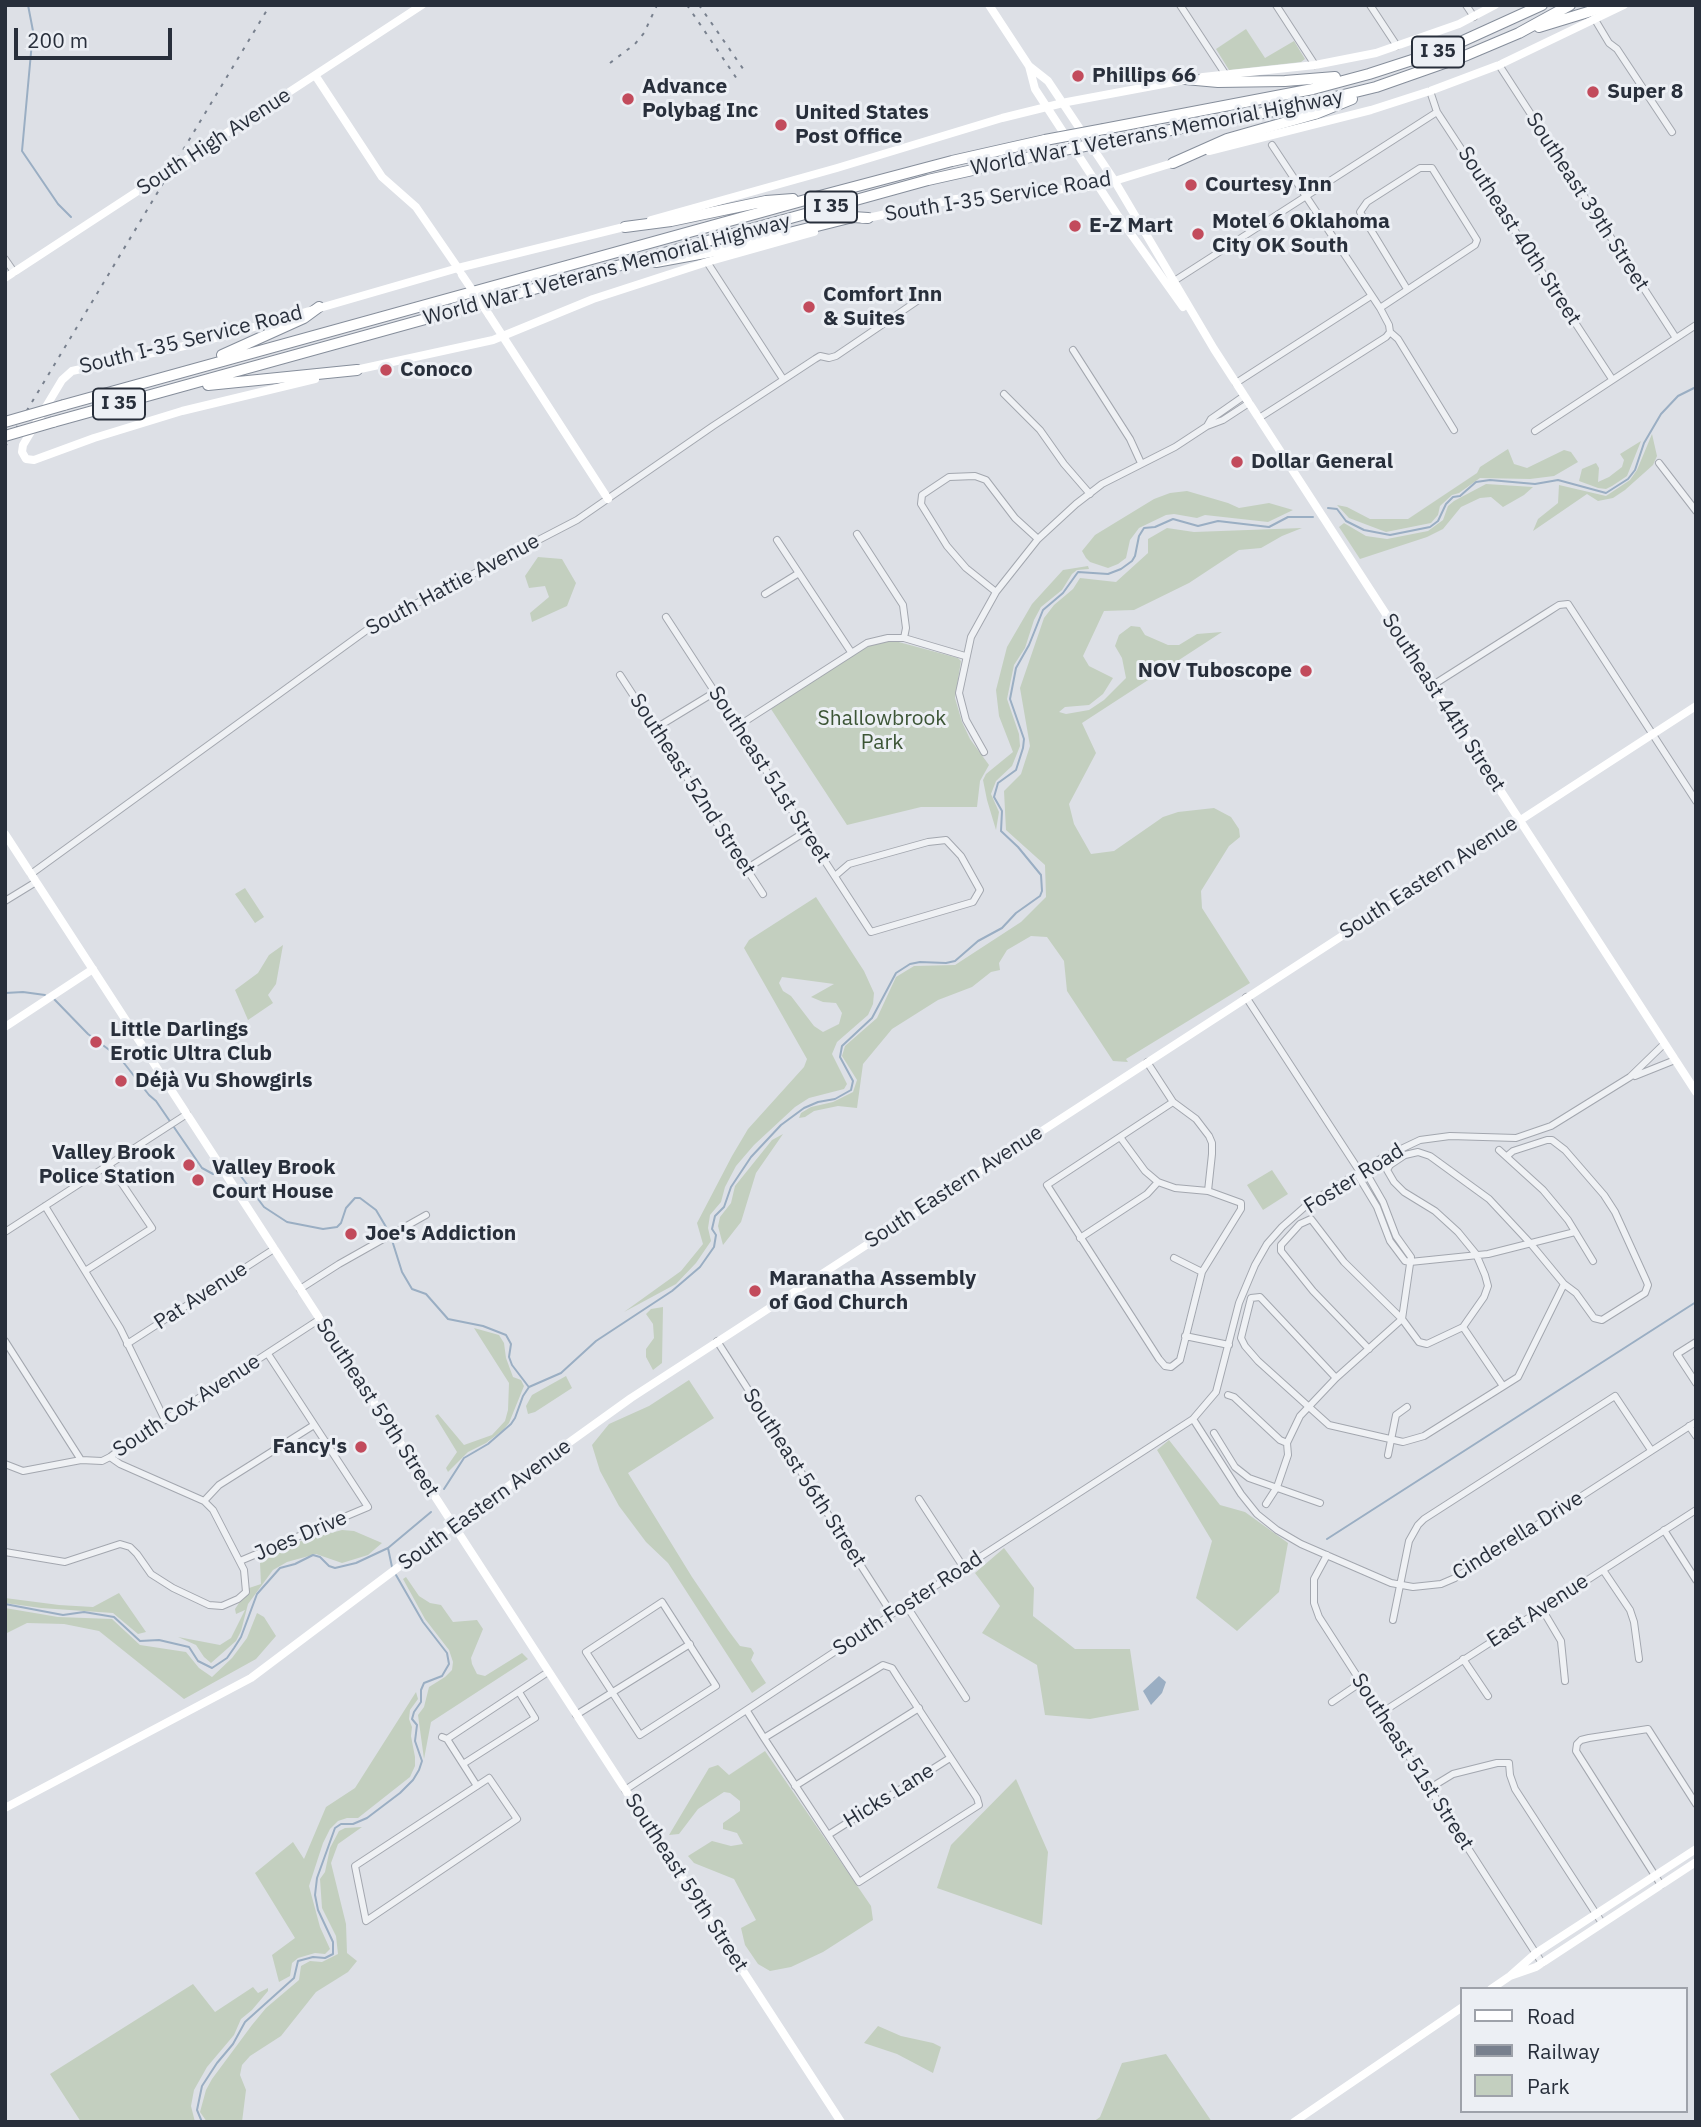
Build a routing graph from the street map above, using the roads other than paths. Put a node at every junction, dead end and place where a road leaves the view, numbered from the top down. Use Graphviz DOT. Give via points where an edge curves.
graph roads {
  1 [pos="422,5"];
  2 [pos="989,5"];
  3 [pos="1180,5"];
  4 [pos="1276,5"];
  5 [pos="1370,5"];
  6 [pos="1466,5"];
  7 [pos="1495,5"];
  8 [pos="1527,5"];
  9 [pos="1542,5"];
  10 [pos="1570,5"];
  11 [pos="1611,5"];
  12 [pos="1624,5"];
  13 [pos="1474,17"];
  14 [pos="1594,18"];
  15 [pos="1504,24"];
  16 [pos="1519,33"];
  17 [pos="1397,46"];
  18 [pos="1315,65"];
  19 [pos="1499,65"];
  20 [pos="1029,66"];
  21 [pos="316,75"];
  22 [pos="1226,75"];
  23 [pos="1369,75"];
  24 [pos="1185,79"];
  25 [pos="1390,83"];
  26 [pos="1035,89"];
  27 [pos="1430,91"];
  28 [pos="1063,103"];
  29 [pos="1047,107"];
  30 [pos="1029,111"];
  31 [pos="1437,112"];
  32 [pos="1672,132"];
  33 [pos="1272,145"];
  34 [pos="1173,163"];
  35 [pos="1132,175"];
  36 [pos="1114,180"];
  37 [pos="1098,186"];
  38 [pos="1123,196"];
  39 [pos="816,197"];
  40 [pos="1306,197"];
  41 [pos="868,218"];
  42 [pos="625,227"];
  43 [pos="5,259"];
  44 [pos="707,262"];
  45 [pos="611,268"];
  46 [pos="14,272"];
  47 [pos="460,272"];
  48 [pos="5,278"];
  49 [pos="1171,283"];
  50 [pos="1407,289"];
  51 [pos="1371,296"];
  52 [pos="920,299"];
  53 [pos="319,307"];
  54 [pos="1380,308"];
  55 [pos="1696,325"];
  56 [pos="1390,332"];
  57 [pos="503,337"];
  58 [pos="1676,338"];
  59 [pos="1073,350"];
  60 [pos="357,370"];
  61 [pos="189,371"];
  62 [pos="783,379"];
  63 [pos="1612,379"];
  64 [pos="1236,383"];
  65 [pos="184,386"];
  66 [pos="1004,394"];
  67 [pos="1247,399"];
  68 [pos="1259,418"];
  69 [pos="5,422"];
  70 [pos="1454,430"];
  71 [pos="1535,431"];
  72 [pos="5,436"];
  73 [pos="1141,463"];
  74 [pos="1659,463"];
  75 [pos="1090,494"];
  76 [pos="608,499"];
  77 [pos="1696,511"];
  78 [pos="858,534"];
  79 [pos="1038,539"];
  80 [pos="777,540"];
  81 [pos="799,572"];
  82 [pos="996,592"];
  83 [pos="765,594"];
  84 [pos="666,617"];
  85 [pos="904,638"];
  86 [pos="851,652"];
  87 [pos="965,656"];
  88 [pos="620,675"];
  89 [pos="1433,685"];
  90 [pos="715,692"];
  91 [pos="1696,706"];
  92 [pos="738,726"];
  93 [pos="656,728"];
  94 [pos="1653,734"];
  95 [pos="984,752"];
  96 [pos="1696,801"];
  97 [pos="1518,820"];
  98 [pos="805,832"];
  99 [pos="5,834"];
  100 [pos="746,869"];
  101 [pos="835,876"];
  102 [pos="34,878"];
  103 [pos="763,894"];
  104 [pos="5,901"];
  105 [pos="93,969"];
  106 [pos="1246,997"];
  107 [pos="5,1027"];
  108 [pos="1664,1044"];
  109 [pos="1675,1060"];
  110 [pos="1147,1062"];
  111 [pos="1630,1077"];
  112 [pos="1696,1092"];
  113 [pos="1173,1102"];
  114 [pos="187,1114"];
  115 [pos="1120,1137"];
  116 [pos="1499,1150"];
  117 [pos="1507,1156"];
  118 [pos="110,1166"];
  119 [pos="1360,1172"];
  120 [pos="1158,1182"];
  121 [pos="1208,1191"];
  122 [pos="45,1206"];
  123 [pos="426,1215"];
  124 [pos="5,1232"];
  125 [pos="1575,1232"];
  126 [pos="1080,1238"];
  127 [pos="1531,1244"];
  128 [pos="274,1249"];
  129 [pos="1476,1254"];
  130 [pos="1174,1258"];
  131 [pos="1593,1261"];
  132 [pos="1410,1262"];
  133 [pos="85,1270"];
  134 [pos="1202,1272"];
  135 [pos="1564,1284"];
  136 [pos="300,1289"];
  137 [pos="1402,1319"];
  138 [pos="320,1320"];
  139 [pos="1463,1327"];
  140 [pos="1185,1336"];
  141 [pos="5,1341"];
  142 [pos="717,1341"];
  143 [pos="1696,1342"];
  144 [pos="128,1344"];
  145 [pos="1229,1345"];
  146 [pos="1369,1349"];
  147 [pos="268,1354"];
  148 [pos="1336,1378"];
  149 [pos="1696,1383"];
  150 [pos="1503,1387"];
  151 [pos="1228,1395"];
  152 [pos="1307,1406"];
  153 [pos="1407,1407"];
  154 [pos="1192,1419"];
  155 [pos="165,1420"];
  156 [pos="1692,1424"];
  157 [pos="314,1425"];
  158 [pos="1214,1433"];
  159 [pos="1696,1436"];
  160 [pos="1390,1439"];
  161 [pos="1287,1443"];
  162 [pos="1651,1450"];
  163 [pos="1388,1455"];
  164 [pos="110,1457"];
  165 [pos="81,1460"];
  166 [pos="5,1464"];
  167 [pos="1277,1487"];
  168 [pos="919,1499"];
  169 [pos="204,1501"];
  170 [pos="1266,1503"];
  171 [pos="1320,1503"];
  172 [pos="1696,1510"];
  173 [pos="453,1527"];
  174 [pos="1664,1530"];
  175 [pos="5,1552"];
  176 [pos="1327,1555"];
  177 [pos="240,1562"];
  178 [pos="964,1568"];
  179 [pos="1603,1570"];
  180 [pos="1696,1580"];
  181 [pos="1401,1584"];
  182 [pos="906,1605"];
  183 [pos="1542,1609"];
  184 [pos="892,1614"];
  185 [pos="1392,1620"];
  186 [pos="690,1644"];
  187 [pos="1463,1659"];
  188 [pos="1639,1659"];
  189 [pos="548,1672"];
  190 [pos="1565,1681"];
  191 [pos="1360,1683"];
  192 [pos="519,1692"];
  193 [pos="611,1692"];
  194 [pos="1488,1696"];
  195 [pos="966,1698"];
  196 [pos="1332,1702"];
  197 [pos="919,1708"];
  198 [pos="747,1711"];
  199 [pos="1381,1713"];
  200 [pos="576,1715"];
  201 [pos="764,1738"];
  202 [pos="950,1758"];
  203 [pos="463,1764"];
  204 [pos="477,1786"];
  205 [pos="796,1786"];
  206 [pos="1430,1788"];
  207 [pos="625,1790"];
  208 [pos="1696,1804"];
  209 [pos="5,1808"];
  210 [pos="828,1835"];
  211 [pos="1696,1849"];
  212 [pos="1696,1863"];
  213 [pos="1656,1875"];
  214 [pos="1661,1885"];
  215 [pos="1596,1914"];
  216 [pos="1602,1923"];
  217 [pos="1536,1953"];
  218 [pos="1542,1963"];
  219 [pos="1510,1976"];
  220 [pos="1494,1987"];
  221 [pos="1460,2009"];
  222 [pos="841,2122"];
  223 [pos="1294,2122"];
  1 -- 21 [label="main road, South High Avenue"];
  2 -- 20 [label="main road, Southeast 44th Street"];
  3 -- 22 [label="street"];
  4 -- 18 [label="street"];
  5 -- 17 [label="street"];
  6 -- 13 [label="street"];
  7 -- 13 [label="main road, South I-35 Service Road"];
  8 -- 15 [label="highway"];
  9 -- 15 [label="highway, World War I Veterans Memorial Highway / I 35"];
  10 -- 16 [label="highway, World War I Veterans Memorial Highway / I 35"];
  11 -- 16 [label="highway"];
  12 -- 14 [label="main road, South I-35 Service Road"];
  13 -- 17 [label="main road, South I-35 Service Road"];
  14 -- 19 [label="main road, South I-35 Service Road"];
  14 -- 32 [label="street"];
  15 -- 23 [label="highway, World War I Veterans Memorial Highway / I 35"];
  16 -- 25 [label="highway, World War I Veterans Memorial Highway / I 35"];
  17 -- 18 [label="main road, South I-35 Service Road"];
  18 -- 22 [label="main road, South I-35 Service Road"];
  19 -- 27 [label="main road, South I-35 Service Road"];
  19 -- 58 [label="street, Southeast 39th Street"];
  20 -- 26 [label="main road, Southeast 44th Street"];
  20 -- 28 [label="main road, Southeast 44th Street" via="1048,80"];
  21 -- 46 [label="main road, South High Avenue"];
  21 -- 47 [label="main road" via="382,177 416,207"];
  22 -- 24 [label="main road, South I-35 Service Road"];
  23 -- 24 [label="highway" via="1285,81"];
  23 -- 39 [label="highway, World War I Veterans Memorial Highway / I 35, bridge" via="1045,140"];
  24 -- 28 [label="main road, South I-35 Service Road"];
  25 -- 34 [label="highway" via="1315,114 1227,139"];
  25 -- 45 [label="highway, World War I Veterans Memorial Highway / I 35, bridge" via="928,180"];
  26 -- 29 [label="main road, Southeast 44th Street"];
  26 -- 30 [label="main road" via="1036,102"];
  27 -- 31 [label="street, Southeast 40th Street"];
  27 -- 34 [label="main road, South I-35 Service Road"];
  28 -- 29 [label="main road, South I-35 Service Road"];
  28 -- 36 [label="main road, Southeast 44th Street"];
  29 -- 30 [label="main road, South I-35 Service Road"];
  29 -- 37 [label="main road, Southeast 44th Street"];
  30 -- 42 [label="main road, South I-35 Service Road"];
  31 -- 40 [label="street"];
  31 -- 63 [label="street, Southeast 40th Street"];
  33 -- 40 [label="street"];
  34 -- 35 [label="main road, South I-35 Service Road"];
  35 -- 36 [label="main road, South I-35 Service Road"];
  35 -- 38 [label="main road"];
  36 -- 37 [label="main road, South I-35 Service Road"];
  36 -- 38 [label="main road, Southeast 44th Street"];
  37 -- 41 [label="main road, South I-35 Service Road" via="956,199"];
  37 -- 49 [label="main road, Southeast 44th Street"];
  38 -- 49 [label="main road, Southeast 44th Street"];
  39 -- 42 [label="highway" via="765,201"];
  39 -- 61 [label="highway, World War I Veterans Memorial Highway / I 35"];
  40 -- 49 [label="street"];
  40 -- 51 [label="street"];
  41 -- 44 [label="main road, South I-35 Service Road"];
  41 -- 45 [label="highway" via="853,217 681,259"];
  42 -- 47 [label="main road, South I-35 Service Road"];
  43 -- 46 [label="street"];
  44 -- 57 [label="main road, South I-35 Service Road" via="593,299"];
  44 -- 62 [label="street"];
  45 -- 65 [label="highway, World War I Veterans Memorial Highway / I 35"];
  46 -- 48 [label="main road, South High Avenue"];
  47 -- 53 [label="main road, South I-35 Service Road"];
  47 -- 57 [label="main road, bridge"];
  49 -- 64 [label="main road, Southeast 44th Street"];
  50 -- 50 [label="street" via="1360,212 1367,202 1420,168 1432,168 1477,240"];
  50 -- 54 [label="street"];
  51 -- 54 [label="street"];
  51 -- 64 [label="street"];
  52 -- 62 [label="street, South Hattie Avenue" via="836,356 820,356"];
  53 -- 60 [label="main road, South I-35 Service Road" via="202,342 72,371 23,445 23,455 34,460 182,411"];
  53 -- 61 [label="highway"];
  54 -- 56 [label="street"];
  55 -- 58 [label="street"];
  56 -- 68 [label="street"];
  56 -- 70 [label="street"];
  57 -- 60 [label="main road, South I-35 Service Road"];
  57 -- 76 [label="main road"];
  58 -- 63 [label="street"];
  59 -- 73 [label="street"];
  60 -- 65 [label="highway"];
  61 -- 69 [label="highway, World War I Veterans Memorial Highway / I 35, bridge"];
  62 -- 76 [label="street, South Hattie Avenue"];
  63 -- 71 [label="street"];
  64 -- 67 [label="main road, Southeast 44th Street"];
  65 -- 72 [label="highway, World War I Veterans Memorial Highway / I 35, bridge"];
  66 -- 75 [label="street" via="1040,430"];
  67 -- 68 [label="main road, Southeast 44th Street"];
  67 -- 73 [label="street" via="1175,447"];
  68 -- 89 [label="main road, Southeast 44th Street"];
  73 -- 75 [label="street"];
  74 -- 77 [label="street"];
  75 -- 79 [label="street"];
  76 -- 102 [label="street, South Hattie Avenue" via="577,520 371,627"];
  78 -- 85 [label="street" via="902,605"];
  79 -- 82 [label="street"];
  79 -- 82 [label="street" via="986,481 967,475 949,477 922,495 921,504 956,557"];
  80 -- 81 [label="street"];
  81 -- 83 [label="street"];
  81 -- 86 [label="street"];
  82 -- 87 [label="street"];
  84 -- 90 [label="street, Southeast 51st Street"];
  85 -- 86 [label="street" via="877,640"];
  85 -- 87 [label="street"];
  86 -- 92 [label="street"];
  87 -- 95 [label="street" via="959,693 971,732"];
  88 -- 93 [label="street, Southeast 52nd Street"];
  89 -- 94 [label="street" via="1559,605 1568,604"];
  89 -- 97 [label="main road, Southeast 44th Street"];
  90 -- 92 [label="street, Southeast 51st Street"];
  90 -- 93 [label="street"];
  91 -- 94 [label="main road, South Eastern Avenue"];
  92 -- 98 [label="street, Southeast 51st Street"];
  93 -- 100 [label="street, Southeast 52nd Street"];
  94 -- 96 [label="street"];
  94 -- 97 [label="main road, South Eastern Avenue"];
  97 -- 106 [label="main road, South Eastern Avenue"];
  97 -- 108 [label="main road, Southeast 44th Street"];
  98 -- 100 [label="street"];
  98 -- 101 [label="street, Southeast 51st Street"];
  99 -- 102 [label="main road, Southeast 59th Street"];
  100 -- 103 [label="street, Southeast 52nd Street"];
  101 -- 101 [label="street, Southeast 51st Street" via="849,864 946,840 980,890 973,902 871,932"];
  102 -- 104 [label="street, South Hattie Avenue"];
  102 -- 105 [label="main road, Southeast 59th Street"];
  105 -- 107 [label="main road"];
  105 -- 114 [label="main road, Southeast 59th Street"];
  106 -- 110 [label="main road, South Eastern Avenue"];
  106 -- 119 [label="street"];
  108 -- 109 [label="main road, Southeast 44th Street"];
  108 -- 111 [label="street, Foster Road"];
  109 -- 111 [label="street, Foster Road"];
  109 -- 112 [label="main road, Southeast 44th Street"];
  110 -- 113 [label="street"];
  110 -- 142 [label="main road, South Eastern Avenue"];
  111 -- 119 [label="street, Foster Road" via="1551,1126 1516,1138 1420,1140"];
  113 -- 115 [label="street"];
  113 -- 121 [label="street" via="1196,1119 1212,1143"];
  114 -- 118 [label="street"];
  114 -- 128 [label="main road, Southeast 59th Street"];
  115 -- 120 [label="street" via="1144,1171"];
  115 -- 126 [label="street" via="1047,1185"];
  116 -- 117 [label="street"];
  117 -- 125 [label="street" via="1543,1190"];
  117 -- 135 [label="street" via="1547,1140 1558,1144 1615,1212 1647,1289 1641,1297 1597,1320"];
  118 -- 122 [label="street"];
  118 -- 133 [label="street" via="152,1228"];
  119 -- 132 [label="street" via="1383,1202"];
  119 -- 145 [label="street, Foster Road" via="1308,1204 1267,1244 1245,1284"];
  120 -- 121 [label="street"];
  120 -- 126 [label="street"];
  121 -- 134 [label="street" via="1241,1203 1241,1209"];
  122 -- 124 [label="street"];
  122 -- 133 [label="street"];
  123 -- 136 [label="street"];
  125 -- 127 [label="street"];
  125 -- 131 [label="street"];
  126 -- 140 [label="street" via="1165,1366 1180,1360"];
  127 -- 129 [label="street"];
  127 -- 129 [label="street" via="1489,1199 1430,1156 1418,1152 1398,1159 1387,1170 1397,1187 1448,1221"];
  127 -- 135 [label="street"];
  128 -- 136 [label="main road, Southeast 59th Street"];
  128 -- 144 [label="street, Pat Avenue"];
  129 -- 132 [label="street"];
  129 -- 139 [label="street" via="1488,1286"];
  130 -- 134 [label="street"];
  132 -- 137 [label="street"];
  133 -- 144 [label="street"];
  134 -- 140 [label="street"];
  135 -- 150 [label="street" via="1524,1367"];
  136 -- 138 [label="main road, Southeast 59th Street"];
  137 -- 139 [label="street" via="1419,1342 1427,1344"];
  137 -- 146 [label="street"];
  137 -- 146 [label="street" via="1344,1262 1311,1219 1285,1238 1281,1251 1312,1291"];
  138 -- 147 [label="street, South Cox Avenue"];
  138 -- 173 [label="main road, Southeast 59th Street"];
  139 -- 150 [label="street"];
  140 -- 145 [label="street"];
  141 -- 165 [label="street"];
  142 -- 173 [label="main road, South Eastern Avenue"];
  142 -- 184 [label="street, Southeast 56th Street"];
  143 -- 149 [label="street" via="1677,1354"];
  144 -- 155 [label="street"];
  145 -- 154 [label="street, Foster Road" via="1216,1392"];
  146 -- 148 [label="street"];
  147 -- 155 [label="street, South Cox Avenue"];
  147 -- 157 [label="street"];
  148 -- 152 [label="street"];
  148 -- 152 [label="street" via="1260,1297 1254,1297 1249,1302 1242,1342"];
  150 -- 160 [label="street" via="1424,1436 1404,1442"];
  151 -- 161 [label="street"];
  152 -- 160 [label="street" via="1329,1425"];
  152 -- 161 [label="street"];
  153 -- 160 [label="street" via="1396,1415"];
  154 -- 176 [label="street, Cinderella Drive" via="1257,1514 1289,1537"];
  154 -- 178 [label="street, South Foster Road"];
  155 -- 164 [label="street, South Cox Avenue"];
  156 -- 159 [label="street"];
  156 -- 162 [label="street, Cinderella Drive"];
  157 -- 169 [label="street" via="219,1485"];
  157 -- 177 [label="street, Joes Drive" via="368,1507"];
  158 -- 167 [label="street" via="1242,1473"];
  160 -- 163 [label="street"];
  161 -- 167 [label="street" via="1288,1455"];
  162 -- 181 [label="street, Cinderella Drive" via="1455,1578 1425,1586"];
  162 -- 181 [label="street" via="1615,1396 1418,1525 1409,1541"];
  164 -- 165 [label="street, South Cox Avenue"];
  164 -- 169 [label="street"];
  165 -- 166 [label="street, South Cox Avenue" via="23,1471"];
  167 -- 170 [label="street"];
  167 -- 171 [label="street"];
  168 -- 178 [label="street"];
  169 -- 177 [label="street, Joes Drive"];
  172 -- 174 [label="street, East Avenue"];
  173 -- 189 [label="main road, Southeast 59th Street"];
  173 -- 209 [label="main road, South Eastern Avenue" via="251,1678"];
  174 -- 179 [label="street, East Avenue"];
  174 -- 180 [label="street"];
  175 -- 177 [label="street" via="65,1562 120,1544 130,1547 159,1581 209,1605 222,1606 246,1592"];
  176 -- 181 [label="street, Cinderella Drive"];
  176 -- 191 [label="street, Southeast 51st Street" via="1314,1579 1314,1603"];
  178 -- 182 [label="street, South Foster Road"];
  179 -- 183 [label="street, East Avenue"];
  179 -- 188 [label="street" via="1630,1611"];
  181 -- 185 [label="street"];
  182 -- 184 [label="street, South Foster Road"];
  182 -- 195 [label="street"];
  183 -- 187 [label="street, East Avenue"];
  183 -- 190 [label="street" via="1561,1640"];
  184 -- 198 [label="street, South Foster Road"];
  186 -- 193 [label="street"];
  186 -- 193 [label="street" via="662,1602 586,1652"];
  186 -- 193 [label="street" via="716,1686 640,1735"];
  187 -- 194 [label="street"];
  187 -- 199 [label="street, East Avenue"];
  189 -- 192 [label="street"];
  189 -- 200 [label="main road, Southeast 59th Street"];
  191 -- 196 [label="street"];
  191 -- 199 [label="street, Southeast 51st Street"];
  192 -- 203 [label="street" via="536,1718"];
  192 -- 203 [label="street" via="444,1738"];
  193 -- 200 [label="street"];
  197 -- 201 [label="street" via="892,1668 883,1665"];
  197 -- 202 [label="street"];
  197 -- 205 [label="street"];
  198 -- 201 [label="street"];
  198 -- 207 [label="street, South Foster Road"];
  199 -- 206 [label="street, Southeast 51st Street"];
  200 -- 207 [label="main road, Southeast 59th Street"];
  201 -- 205 [label="street"];
  202 -- 210 [label="street, Hicks Lane"];
  202 -- 210 [label="street" via="979,1805 859,1882"];
  203 -- 204 [label="street"];
  204 -- 204 [label="street" via="489,1778 517,1819 366,1921 355,1866"];
  205 -- 210 [label="street"];
  206 -- 215 [label="street" via="1453,1774 1509,1763 1515,1789"];
  206 -- 217 [label="street, Southeast 51st Street"];
  207 -- 222 [label="main road, Southeast 59th Street"];
  208 -- 213 [label="street" via="1647,1729 1577,1744 1576,1751"];
  211 -- 213 [label="main road"];
  212 -- 214 [label="main road"];
  213 -- 214 [label="street"];
  213 -- 215 [label="main road"];
  214 -- 216 [label="main road"];
  215 -- 216 [label="street"];
  215 -- 217 [label="main road"];
  216 -- 218 [label="main road"];
  217 -- 218 [label="street, Southeast 51st Street"];
  217 -- 219 [label="main road"];
  218 -- 219 [label="main road"];
  219 -- 220 [label="main road"];
  221 -- 223 [label="main road"];
}
